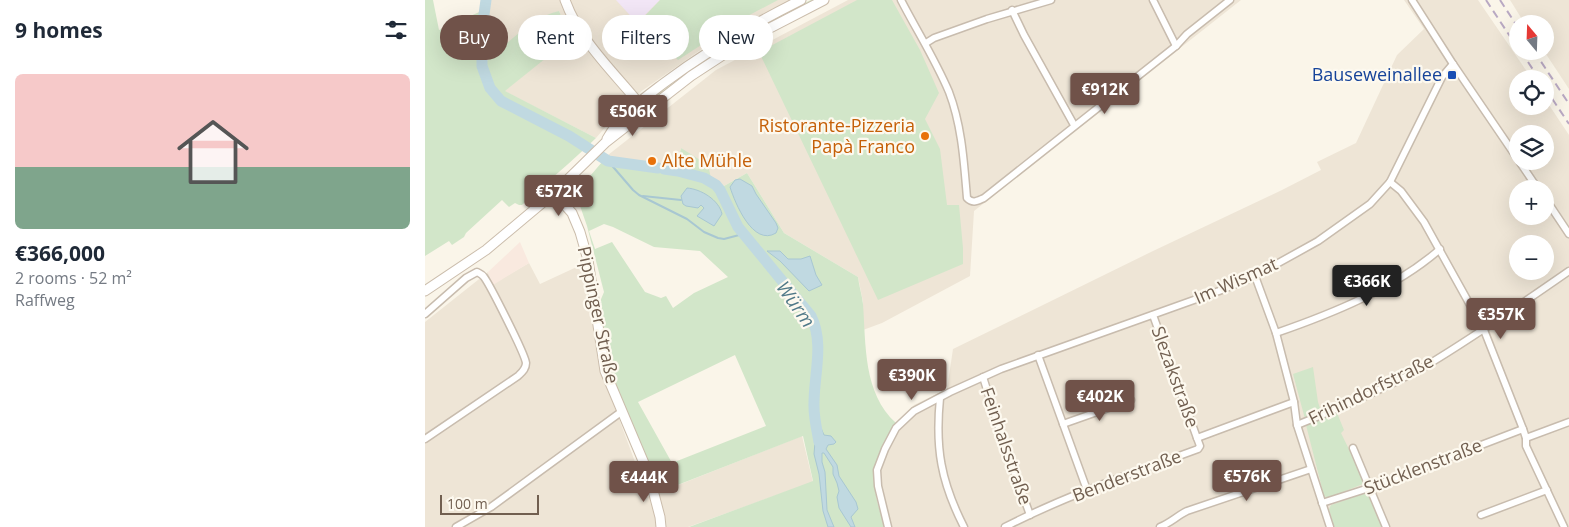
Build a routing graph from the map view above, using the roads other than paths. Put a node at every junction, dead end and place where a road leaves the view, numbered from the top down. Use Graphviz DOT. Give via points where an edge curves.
graph roads {
  1 [pos="565,0"];
  2 [pos="801,0"];
  3 [pos="824,0"];
  4 [pos="901,0"];
  5 [pos="1051,0"];
  6 [pos="1153,0"];
  7 [pos="1230,0"];
  8 [pos="1412,0"];
  9 [pos="1012,10"];
  10 [pos="925,43"];
  11 [pos="1175,46"];
  12 [pos="1453,64"];
  13 [pos="638,103"];
  14 [pos="645,111"];
  15 [pos="1074,126"];
  16 [pos="605,143"];
  17 [pos="1509,145"];
  18 [pos="1390,182"];
  19 [pos="554,193"];
  20 [pos="1554,212"];
  21 [pos="1569,234"];
  22 [pos="1440,249"];
  23 [pos="1569,271"];
  24 [pos="1255,276"];
  25 [pos="425,291"];
  26 [pos="425,314"];
  27 [pos="1153,315"];
  28 [pos="1484,330"];
  29 [pos="1276,333"];
  30 [pos="1038,355"];
  31 [pos="983,377"];
  32 [pos="940,398"];
  33 [pos="1131,400"];
  34 [pos="1294,402"];
  35 [pos="621,412"];
  36 [pos="1569,422"];
  37 [pos="1063,424"];
  38 [pos="1297,424"];
  39 [pos="1523,429"];
  40 [pos="1197,438"];
  41 [pos="1526,438"];
  42 [pos="425,439"];
  43 [pos="1353,448"];
  44 [pos="1311,469"];
  45 [pos="1369,488"];
  46 [pos="1087,490"];
  47 [pos="1547,490"];
  48 [pos="1322,503"];
  49 [pos="1029,515"];
  50 [pos="1481,515"];
  51 [pos="456,527"];
  52 [pos="661,527"];
  53 [pos="888,527"];
  54 [pos="964,527"];
  55 [pos="1005,527"];
  56 [pos="1160,527"];
  57 [pos="1329,527"];
  58 [pos="1386,527"];
  59 [pos="1565,527"];
  1 -- 13 [label="main road" via="583,35"];
  2 -- 13 [label="main road" via="709,52"];
  3 -- 14 [label="main road" via="726,53"];
  4 -- 10 [label="street"];
  5 -- 9 [label="street"];
  6 -- 11 [label="street"];
  7 -- 11 [label="street"];
  8 -- 12 [label="street"];
  9 -- 10 [label="street"];
  9 -- 15 [label="street"];
  10 -- 15 [label="street" via="953,106 970,201 984,198"];
  11 -- 15 [label="street"];
  12 -- 17 [label="street"];
  12 -- 18 [label="street, Im Wismat" via="1442,77"];
  13 -- 14 [label="main road"];
  13 -- 16 [label="main road"];
  14 -- 16 [label="main road"];
  16 -- 19 [label="main road"];
  18 -- 22 [label="street" via="1401,191"];
  18 -- 24 [label="street, Im Wismat" via="1370,204 1318,241"];
  19 -- 25 [label="main road" via="486,250"];
  19 -- 35 [label="main road, Pippinger Straße" via="572,213 580,232 588,260 605,372"];
  20 -- 21 [label="street"];
  22 -- 28 [label="street"];
  22 -- 29 [label="street" via="1419,266 1370,294 1312,321"];
  23 -- 28 [label="street, Frihindorfstraße"];
  24 -- 27 [label="street, Im Wismat"];
  24 -- 29 [label="street"];
  26 -- 42 [label="street" via="477,272 484,277 526,364 518,376"];
  27 -- 30 [label="street, Im Wismat"];
  27 -- 40 [label="street, Slezakstraße"];
  28 -- 38 [label="street, Frihindorfstraße" via="1392,384"];
  28 -- 39 [label="street"];
  29 -- 34 [label="street"];
  30 -- 31 [label="street, Im Wismat"];
  30 -- 37 [label="street"];
  31 -- 32 [label="street, Im Wismat"];
  31 -- 49 [label="street, Feinhalsstraße"];
  32 -- 53 [label="street, Im Wismat" via="914,411 896,428 877,470"];
  32 -- 54 [label="street" via="938,449 945,480"];
  33 -- 37 [label="street"];
  34 -- 38 [label="street"];
  34 -- 40 [label="street, Benderstraße"];
  35 -- 51 [label="street" via="491,507"];
  35 -- 52 [label="main road, Pippinger Straße" via="649,475"];
  36 -- 41 [label="street"];
  37 -- 46 [label="street"];
  38 -- 44 [label="street"];
  39 -- 41 [label="street"];
  39 -- 45 [label="street, Stücklenstraße"];
  40 -- 46 [label="street, Benderstraße" via="1198,450"];
  41 -- 47 [label="street" via="1526,446"];
  43 -- 45 [label="street"];
  44 -- 48 [label="street"];
  44 -- 56 [label="street" via="1187,512"];
  45 -- 48 [label="street, Stücklenstraße"];
  45 -- 58 [label="street"];
  46 -- 49 [label="street, Benderstraße"];
  47 -- 50 [label="street"];
  47 -- 59 [label="street"];
  48 -- 57 [label="street"];
  49 -- 55 [label="street, Benderstraße"];
}
